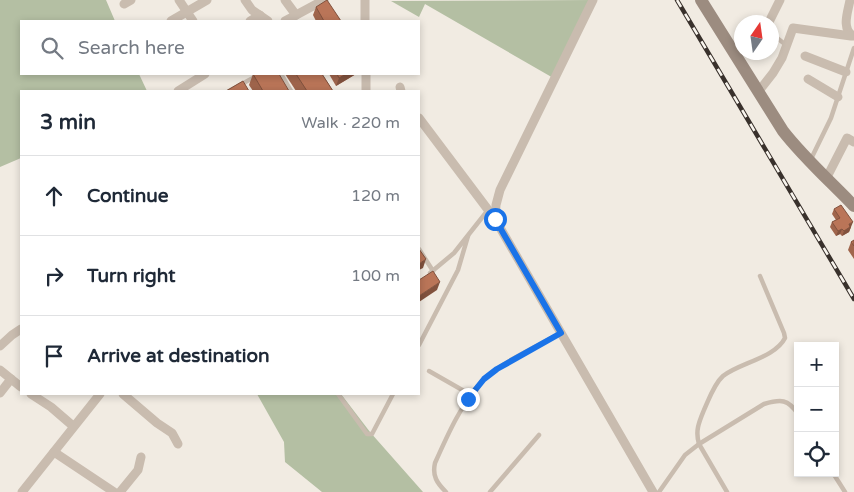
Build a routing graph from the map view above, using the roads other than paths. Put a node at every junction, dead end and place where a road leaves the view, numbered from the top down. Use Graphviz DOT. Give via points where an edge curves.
graph roads {
  1 [pos="179,0"];
  2 [pos="207,0"];
  3 [pos="246,0"];
  4 [pos="285,0"];
  5 [pos="324,0"];
  6 [pos="366,0"];
  7 [pos="593,0"];
  8 [pos="701,0"];
  9 [pos="780,0"];
  10 [pos="850,0"];
  11 [pos="187,12"];
  12 [pos="260,15"];
  13 [pos="772,15"];
  14 [pos="296,16"];
  15 [pos="173,20"];
  16 [pos="192,20"];
  17 [pos="252,20"];
  18 [pos="267,20"];
  19 [pos="287,20"];
  20 [pos="365,20"];
  21 [pos="853,36"];
  22 [pos="779,40"];
  23 [pos="734,43"];
  24 [pos="786,45"];
  25 [pos="854,48"];
  26 [pos="805,56"];
  27 [pos="743,60"];
  28 [pos="846,72"];
  29 [pos="203,75"];
  30 [pos="258,75"];
  31 [pos="282,75"];
  32 [pos="366,75"];
  33 [pos="808,79"];
  34 [pos="243,83"];
  35 [pos="180,90"];
  36 [pos="232,90"];
  37 [pos="247,90"];
  38 [pos="290,90"];
  39 [pos="366,90"];
  40 [pos="758,92"];
  41 [pos="838,97"];
  42 [pos="420,119"];
  43 [pos="854,142"];
  44 [pos="810,163"];
  45 [pos="827,177"];
  46 [pos="854,206"];
  47 [pos="488,210"];
  48 [pos="495,219"];
  49 [pos="468,236"];
  50 [pos="420,252"];
  51 [pos="433,272"];
  52 [pos="426,276"];
  53 [pos="760,276"];
  54 [pos="20,330"];
  55 [pos="561,333"];
  56 [pos="420,343"];
  57 [pos="0,346"];
  58 [pos="0,370"];
  59 [pos="429,371"];
  60 [pos="11,379"];
  61 [pos="20,386"];
  62 [pos="0,393"];
  63 [pos="33,395"];
  64 [pos="99,395"];
  65 [pos="124,395"];
  66 [pos="339,395"];
  67 [pos="392,395"];
  68 [pos="471,395"];
  69 [pos="794,409"];
  70 [pos="73,426"];
  71 [pos="539,435"];
  72 [pos="178,444"];
  73 [pos="699,444"];
  74 [pos="54,452"];
  75 [pos="141,457"];
  76 [pos="835,477"];
  77 [pos="22,492"];
  78 [pos="114,492"];
  79 [pos="120,492"];
  80 [pos="446,492"];
  81 [pos="490,492"];
  82 [pos="653,492"];
  83 [pos="659,492"];
  84 [pos="726,492"];
  85 [pos="844,492"];
  1 -- 11 [label="street"];
  2 -- 11 [label="street"];
  3 -- 12 [label="street"];
  4 -- 14 [label="street"];
  5 -- 14 [label="street"];
  6 -- 20 [label="street"];
  7 -- 48 [label="street" via="500,190"];
  8 -- 23 [label="street"];
  9 -- 13 [label="street"];
  10 -- 21 [label="street" via="845,27"];
  11 -- 15 [label="street"];
  11 -- 16 [label="street"];
  12 -- 17 [label="street"];
  12 -- 18 [label="street"];
  14 -- 19 [label="street"];
  21 -- 24 [label="street" via="793,28"];
  22 -- 24 [label="lane"];
  24 -- 40 [label="street" via="782,58"];
  25 -- 28 [label="lane"];
  26 -- 28 [label="street"];
  27 -- 40 [label="street"];
  28 -- 41 [label="lane"];
  29 -- 35 [label="street"];
  30 -- 34 [label="lane"];
  31 -- 38 [label="lane"];
  32 -- 39 [label="street"];
  33 -- 41 [label="street"];
  34 -- 36 [label="lane"];
  34 -- 37 [label="lane"];
  40 -- 44 [label="street" via="783,131"];
  41 -- 44 [label="lane"];
  42 -- 47 [label="street"];
  43 -- 45 [label="street" via="847,138"];
  44 -- 45 [label="street"];
  45 -- 46 [label="street"];
  47 -- 48 [label="street"];
  47 -- 49 [label="lane"];
  48 -- 55 [label="street"];
  49 -- 51 [label="lane"];
  49 -- 56 [label="lane" via="458,270"];
  50 -- 51 [label="lane"];
  51 -- 52 [label="lane"];
  53 -- 73 [label="lane" via="785,338 778,347 730,371 716,384 698,426"];
  54 -- 57 [label="street"];
  55 -- 68 [label="lane" via="497,369"];
  55 -- 82 [label="street"];
  58 -- 60 [label="street"];
  59 -- 68 [label="lane"];
  60 -- 61 [label="street"];
  60 -- 62 [label="street"];
  63 -- 70 [label="street"];
  64 -- 70 [label="street"];
  65 -- 72 [label="street" via="172,433"];
  66 -- 67 [label="lane" via="363,430 372,434"];
  68 -- 80 [label="lane" via="435,463 435,480"];
  69 -- 73 [label="lane" via="789,403 776,400 764,404"];
  70 -- 74 [label="street"];
  71 -- 81 [label="lane"];
  73 -- 83 [label="lane" via="685,456"];
  73 -- 84 [label="lane"];
  74 -- 77 [label="street"];
  74 -- 78 [label="street"];
  75 -- 79 [label="street" via="138,470"];
  76 -- 85 [label="lane"];
}
